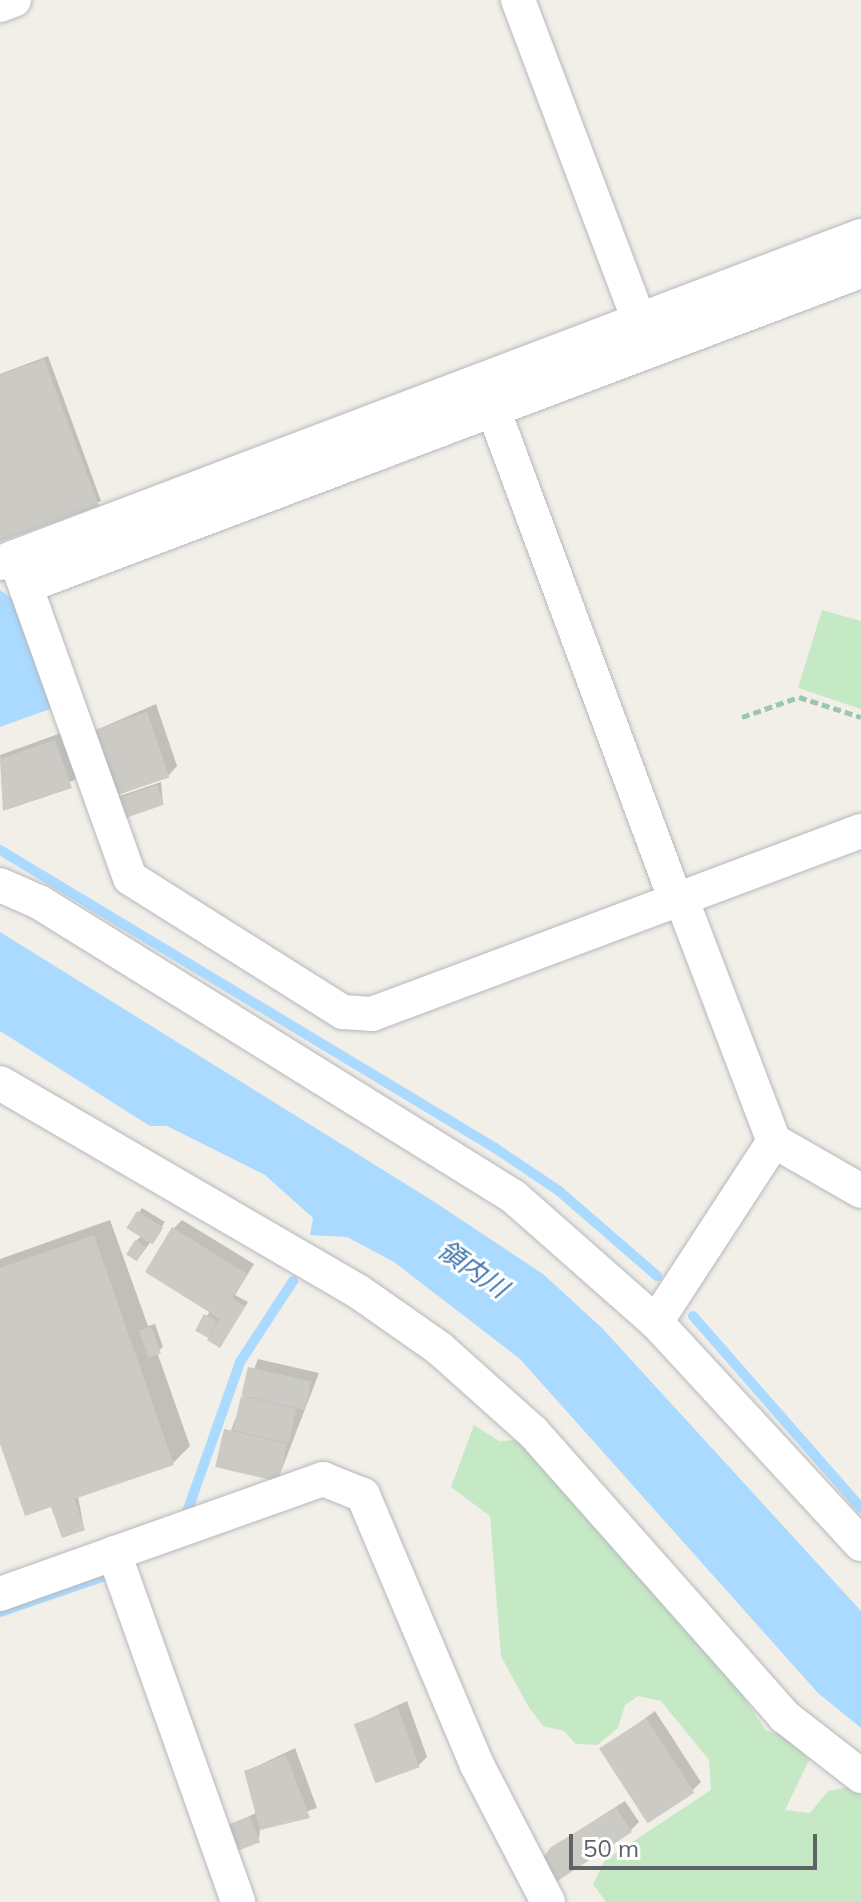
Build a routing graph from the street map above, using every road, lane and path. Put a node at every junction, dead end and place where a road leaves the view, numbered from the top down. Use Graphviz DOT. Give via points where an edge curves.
graph roads {
  1 [pos="14,0"];
  2 [pos="518,0"];
  3 [pos="0,5"];
  4 [pos="861,236"];
  5 [pos="861,271"];
  6 [pos="638,318"];
  7 [pos="481,378"];
  8 [pos="493,410"];
  9 [pos="14,569"];
  10 [pos="742,717"];
  11 [pos="861,717"];
  12 [pos="861,831"];
  13 [pos="0,885"];
  14 [pos="678,899"];
  15 [pos="0,1083"];
  16 [pos="774,1141"];
  17 [pos="861,1191"];
  18 [pos="656,1322"];
  19 [pos="861,1544"];
  20 [pos="114,1553"];
  21 [pos="0,1594"];
  22 [pos="861,1776"];
  23 [pos="238,1902"];
  24 [pos="548,1902"];
  1 -- 3 [label="street"];
  2 -- 6 [label="street"];
  4 -- 6 [label="street"];
  5 -- 8 [label="street"];
  6 -- 7 [label="street"];
  7 -- 8 [label="street"];
  7 -- 9 [label="street"];
  8 -- 9 [label="street"];
  8 -- 14 [label="street"];
  9 -- 14 [label="street" via="130,878 343,1012 372,1014"];
  10 -- 11 [label="path" via="799,697"];
  12 -- 14 [label="street"];
  13 -- 18 [label="street" via="514,1197"];
  14 -- 16 [label="street"];
  15 -- 22 [label="street" via="359,1292 439,1348 533,1432 784,1716"];
  16 -- 17 [label="street"];
  16 -- 18 [label="street"];
  18 -- 19 [label="street"];
  20 -- 21 [label="street"];
  20 -- 23 [label="street"];
  20 -- 24 [label="street" via="323,1479 363,1495 477,1765"];
}
